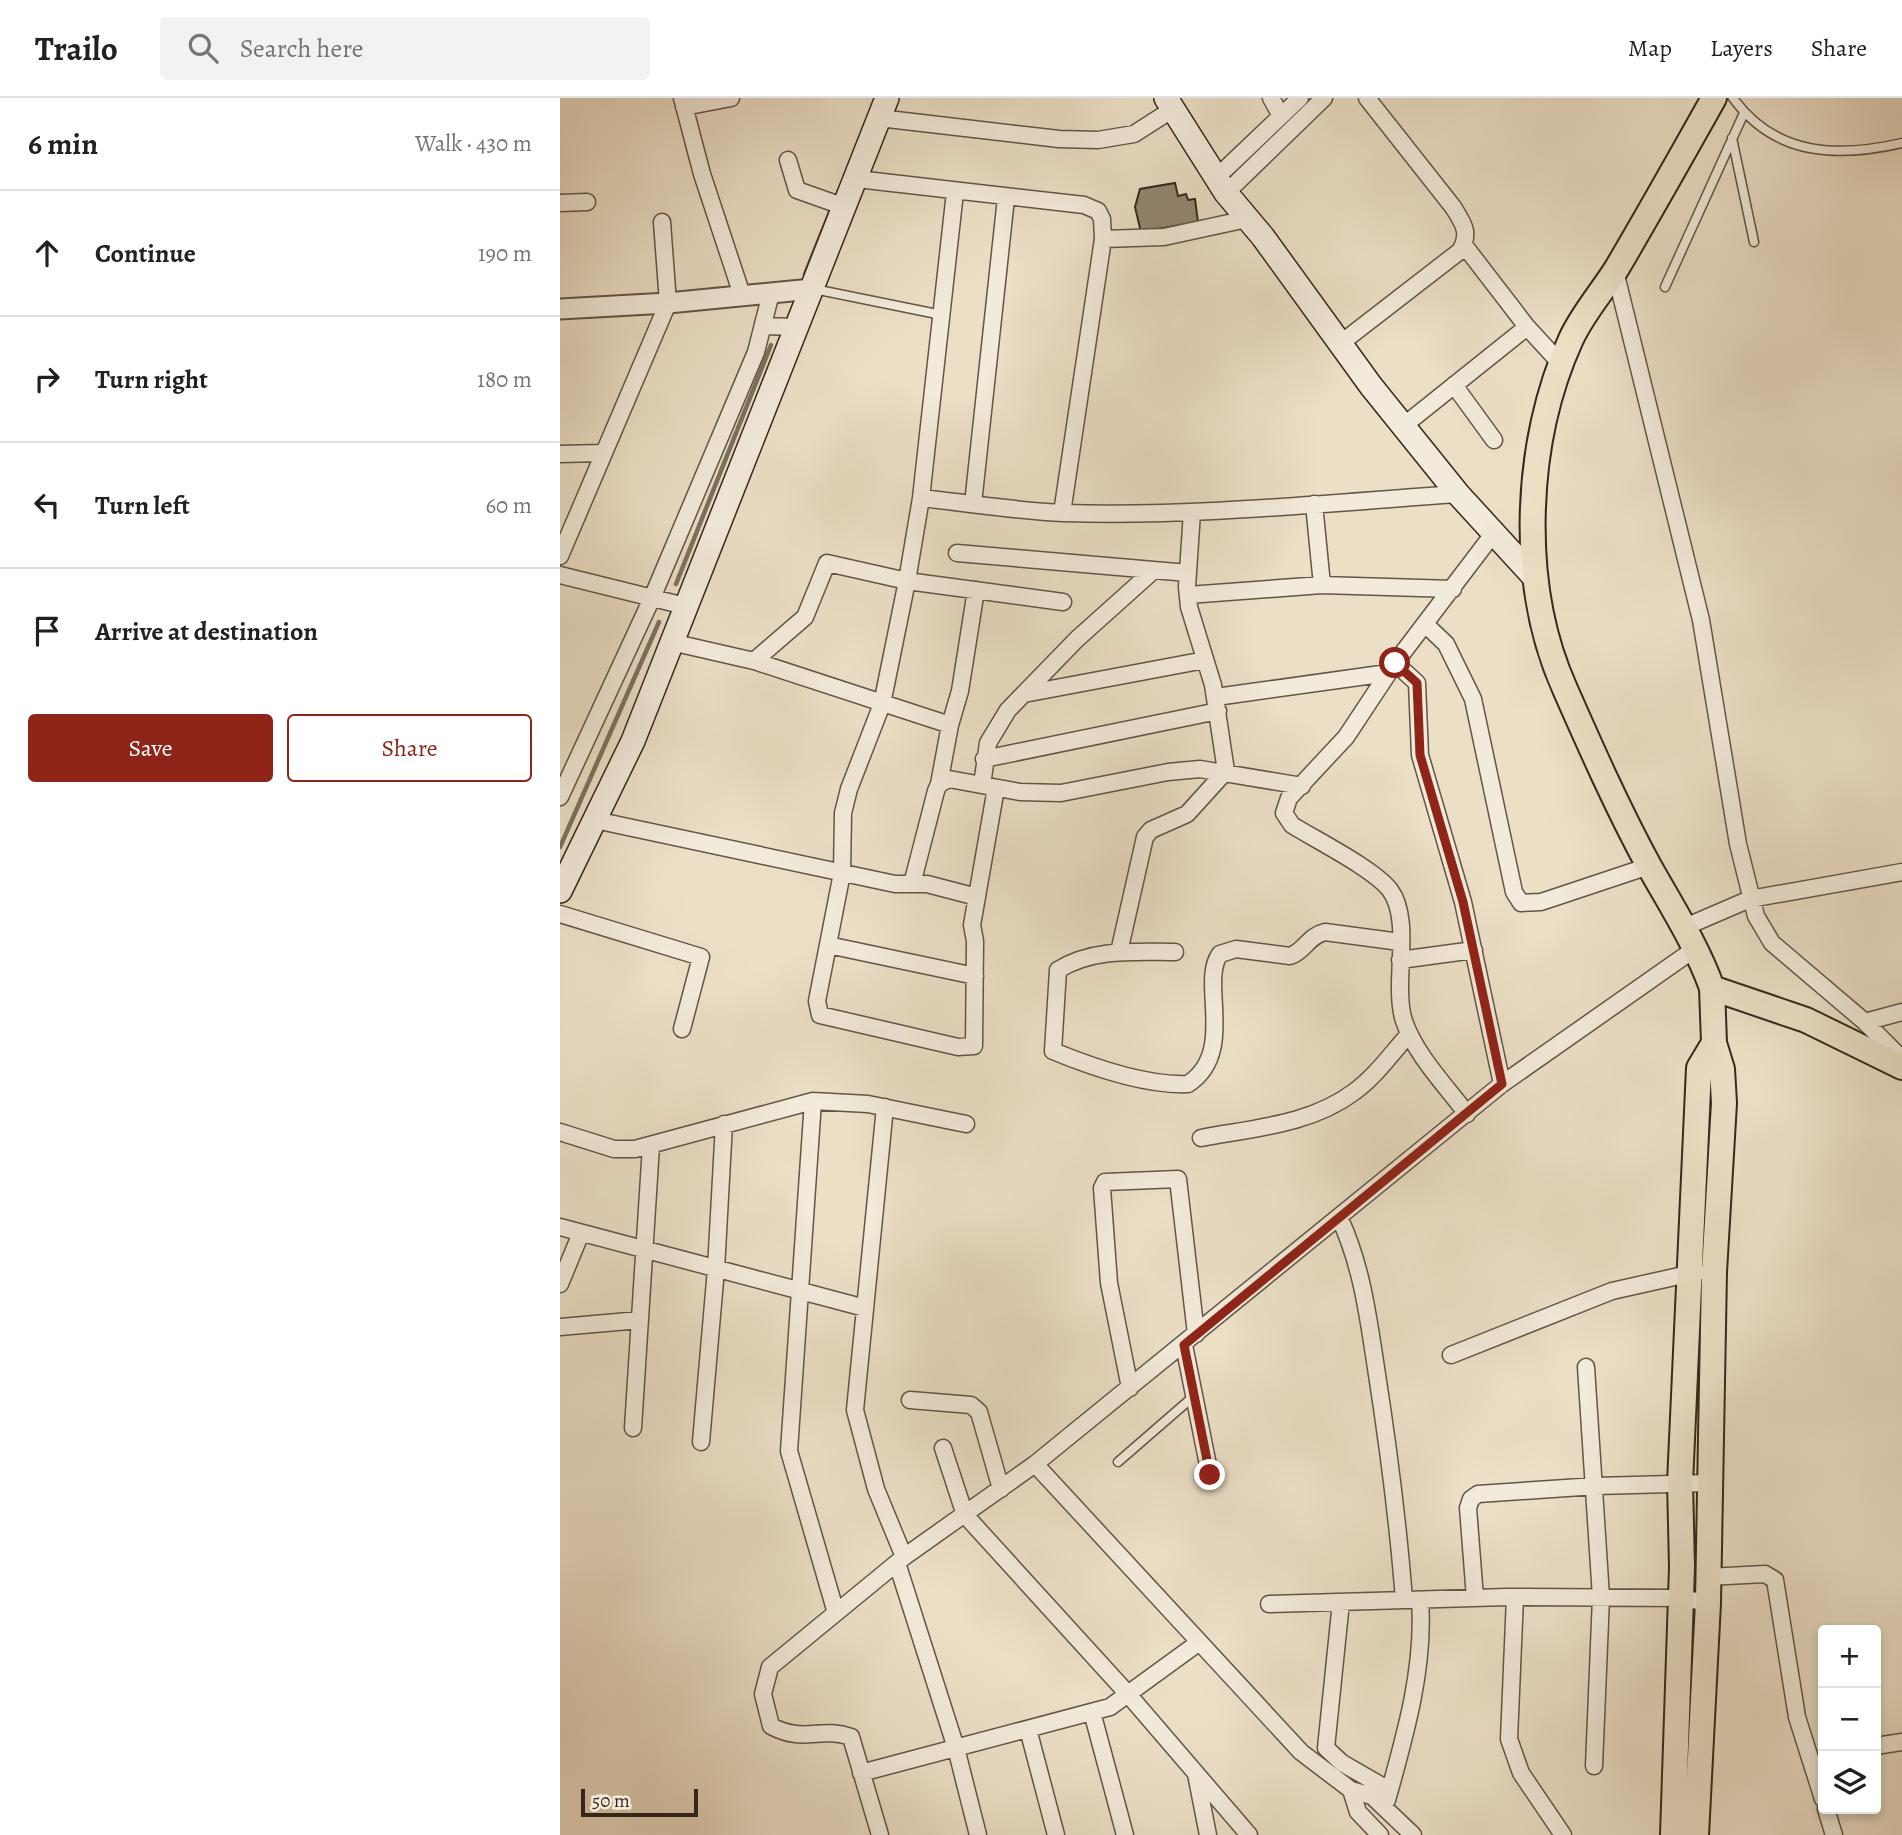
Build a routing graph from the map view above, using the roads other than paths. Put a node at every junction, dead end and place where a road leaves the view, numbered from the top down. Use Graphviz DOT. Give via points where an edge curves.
graph roads {
  1 [pos="1271,98"];
  2 [pos="1300,98"];
  3 [pos="1325,98"];
  4 [pos="1367,98"];
  5 [pos="1714,98"];
  6 [pos="1733,98"];
  7 [pos="731,99"];
  8 [pos="683,102"];
  9 [pos="1170,104"];
  10 [pos="883,108"];
  11 [pos="1744,113"];
  12 [pos="1280,116"];
  13 [pos="1732,138"];
  14 [pos="1902,143"];
  15 [pos="788,160"];
  16 [pos="857,179"];
  17 [pos="1221,186"];
  18 [pos="956,192"];
  19 [pos="1006,198"];
  20 [pos="587,202"];
  21 [pos="560,203"];
  22 [pos="845,207"];
  23 [pos="1247,219"];
  24 [pos="662,222"];
  25 [pos="1103,239"];
  26 [pos="1754,242"];
  27 [pos="1464,245"];
  28 [pos="1615,271"];
  29 [pos="1665,287"];
  30 [pos="812,289"];
  31 [pos="771,293"];
  32 [pos="742,295"];
  33 [pos="668,303"];
  34 [pos="560,309"];
  35 [pos="942,315"];
  36 [pos="762,326"];
  37 [pos="796,327"];
  38 [pos="1527,327"];
  39 [pos="1341,343"];
  40 [pos="1561,363"];
  41 [pos="1454,385"];
  42 [pos="1402,427"];
  43 [pos="1494,440"];
  44 [pos="602,453"];
  45 [pos="560,454"];
  46 [pos="1458,494"];
  47 [pos="921,498"];
  48 [pos="973,504"];
  49 [pos="1314,504"];
  50 [pos="1192,512"];
  51 [pos="1062,513"];
  52 [pos="1493,534"];
  53 [pos="957,553"];
  54 [pos="560,556"];
  55 [pos="1153,570"];
  56 [pos="1188,573"];
  57 [pos="560,575"];
  58 [pos="1535,578"];
  59 [pos="907,581"];
  60 [pos="1322,584"];
  61 [pos="1453,589"];
  62 [pos="976,590"];
  63 [pos="1188,595"];
  64 [pos="652,598"];
  65 [pos="1063,602"];
  66 [pos="685,607"];
  67 [pos="1425,624"];
  68 [pos="671,642"];
  69 [pos="1205,660"];
  70 [pos="754,662"];
  71 [pos="1392,668"];
  72 [pos="1024,694"];
  73 [pos="882,704"];
  74 [pos="1217,704"];
  75 [pos="950,725"];
  76 [pos="984,759"];
  77 [pos="1226,771"];
  78 [pos="939,784"];
  79 [pos="1302,786"];
  80 [pos="989,787"];
  81 [pos="560,796"];
  82 [pos="595,820"];
  83 [pos="1649,866"];
  84 [pos="1902,872"];
  85 [pos="842,873"];
  86 [pos="912,884"];
  87 [pos="560,891"];
  88 [pos="977,897"];
  89 [pos="1751,899"];
  90 [pos="560,914"];
  91 [pos="1691,937"];
  92 [pos="1400,942"];
  93 [pos="828,945"];
  94 [pos="1474,950"];
  95 [pos="1119,952"];
  96 [pos="1175,952"];
  97 [pos="1400,960"];
  98 [pos="975,976"];
  99 [pos="1712,988"];
  100 [pos="1902,1012"];
  101 [pos="1865,1022"];
  102 [pos="682,1029"];
  103 [pos="1409,1034"];
  104 [pos="1902,1059"];
  105 [pos="1902,1067"];
  106 [pos="1502,1084"];
  107 [pos="813,1101"];
  108 [pos="885,1107"];
  109 [pos="1466,1114"];
  110 [pos="724,1124"];
  111 [pos="966,1124"];
  112 [pos="560,1132"];
  113 [pos="1201,1138"];
  114 [pos="651,1146"];
  115 [pos="1340,1219"];
  116 [pos="560,1227"];
  117 [pos="581,1233"];
  118 [pos="645,1250"];
  119 [pos="716,1269"];
  120 [pos="1702,1272"];
  121 [pos="560,1284"];
  122 [pos="802,1291"];
  123 [pos="866,1308"];
  124 [pos="640,1320"];
  125 [pos="560,1327"];
  126 [pos="1190,1340"];
  127 [pos="1451,1355"];
  128 [pos="1586,1367"];
  129 [pos="1130,1388"];
  130 [pos="1194,1396"];
  131 [pos="910,1400"];
  132 [pos="633,1429"];
  133 [pos="701,1443"];
  134 [pos="943,1448"];
  135 [pos="1118,1462"];
  136 [pos="1035,1465"];
  137 [pos="1210,1475"];
  138 [pos="1680,1483"];
  139 [pos="1709,1483"];
  140 [pos="1596,1486"];
  141 [pos="1001,1489"];
  142 [pos="965,1515"];
  143 [pos="901,1560"];
  144 [pos="1708,1577"];
  145 [pos="1515,1597"];
  146 [pos="1601,1597"];
  147 [pos="1475,1598"];
  148 [pos="1681,1598"];
  149 [pos="1412,1600"];
  150 [pos="1341,1602"];
  151 [pos="1708,1603"];
  152 [pos="1269,1604"];
  153 [pos="836,1613"];
  154 [pos="1198,1643"];
  155 [pos="1127,1693"];
  156 [pos="1092,1712"];
  157 [pos="1028,1729"];
  158 [pos="1881,1746"];
  159 [pos="1901,1746"];
  160 [pos="956,1748"];
  161 [pos="1817,1756"];
  162 [pos="1594,1766"];
  163 [pos="1196,1771"];
  164 [pos="862,1773"];
  165 [pos="1351,1790"];
  166 [pos="1389,1790"];
  167 [pos="1384,1808"];
  168 [pos="1828,1814"];
  169 [pos="880,1835"];
  170 [pos="978,1835"];
  171 [pos="1056,1835"];
  172 [pos="1125,1835"];
  173 [pos="1208,1835"];
  174 [pos="1249,1835"];
  175 [pos="1380,1835"];
  176 [pos="1413,1835"];
  177 [pos="1563,1835"];
  178 [pos="1673,1835"];
  179 [pos="1696,1835"];
  180 [pos="1834,1835"];
  1 -- 12 [label="street"];
  2 -- 12 [label="street"];
  3 -- 17 [label="street"];
  4 -- 27 [label="street" via="1464,223"];
  5 -- 28 [label="main road"];
  6 -- 11 [label="lane"];
  7 -- 8 [label="street"];
  8 -- 32 [label="street"];
  9 -- 10 [label="street" via="1135,134 1098,140 1059,139"];
  9 -- 17 [label="main road"];
  10 -- 16 [label="main road"];
  11 -- 13 [label="lane"];
  11 -- 14 [label="lane" via="1788,144 1842,151"];
  12 -- 17 [label="street"];
  13 -- 26 [label="lane"];
  13 -- 29 [label="lane"];
  15 -- 22 [label="street" via="797,190"];
  16 -- 18 [label="street"];
  16 -- 22 [label="main road"];
  17 -- 23 [label="main road"];
  18 -- 19 [label="street"];
  18 -- 35 [label="street"];
  19 -- 25 [label="street" via="1092,207 1102,219"];
  19 -- 48 [label="street"];
  20 -- 21 [label="street"];
  22 -- 30 [label="main road"];
  23 -- 25 [label="street" via="1164,237"];
  23 -- 39 [label="main road"];
  24 -- 33 [label="street"];
  25 -- 51 [label="street"];
  27 -- 38 [label="street"];
  27 -- 39 [label="street"];
  28 -- 40 [label="main road" via="1572,336"];
  28 -- 89 [label="street" via="1701,620"];
  30 -- 31 [label="street"];
  30 -- 35 [label="lane"];
  30 -- 37 [label="main road"];
  31 -- 32 [label="street"];
  31 -- 36 [label="street"];
  32 -- 33 [label="street"];
  33 -- 34 [label="street"];
  33 -- 44 [label="street"];
  35 -- 47 [label="street"];
  36 -- 37 [label="street"];
  36 -- 64 [label="street"];
  37 -- 66 [label="main road"];
  38 -- 40 [label="street"];
  38 -- 41 [label="street"];
  39 -- 42 [label="main road"];
  40 -- 58 [label="main road" via="1541,426"];
  41 -- 42 [label="street"];
  41 -- 43 [label="street"];
  42 -- 46 [label="main road"];
  44 -- 45 [label="street"];
  44 -- 54 [label="street"];
  46 -- 49 [label="street"];
  46 -- 52 [label="main road"];
  47 -- 48 [label="street"];
  47 -- 59 [label="street"];
  48 -- 51 [label="street"];
  49 -- 50 [label="street"];
  49 -- 60 [label="street"];
  50 -- 51 [label="street"];
  50 -- 56 [label="street"];
  52 -- 58 [label="main road"];
  52 -- 61 [label="street"];
  53 -- 55 [label="street"];
  55 -- 56 [label="street"];
  55 -- 72 [label="street"];
  56 -- 63 [label="street"];
  57 -- 64 [label="street"];
  58 -- 83 [label="main road" via="1544,627 1564,686"];
  59 -- 62 [label="street"];
  59 -- 70 [label="street" via="827,563 805,617"];
  59 -- 73 [label="street"];
  60 -- 61 [label="street"];
  60 -- 63 [label="street"];
  61 -- 67 [label="street"];
  62 -- 65 [label="street"];
  62 -- 75 [label="street"];
  63 -- 69 [label="street"];
  64 -- 66 [label="street"];
  64 -- 81 [label="street"];
  66 -- 68 [label="main road"];
  67 -- 71 [label="street"];
  67 -- 83 [label="street" via="1446,644 1473,699 1514,892 1521,903 1541,902"];
  68 -- 70 [label="street"];
  68 -- 82 [label="main road" via="633,741"];
  69 -- 72 [label="street"];
  69 -- 74 [label="street"];
  70 -- 73 [label="street"];
  71 -- 74 [label="street"];
  71 -- 79 [label="street" via="1346,737"];
  71 -- 94 [label="street" via="1417,683 1420,755"];
  72 -- 76 [label="street" via="993,731"];
  73 -- 75 [label="street"];
  73 -- 85 [label="street" via="843,813"];
  74 -- 76 [label="street"];
  74 -- 77 [label="street"];
  75 -- 78 [label="street"];
  76 -- 80 [label="street"];
  77 -- 79 [label="street"];
  77 -- 80 [label="street" via="1168,772 1062,793"];
  77 -- 95 [label="street" via="1187,814 1145,837"];
  78 -- 80 [label="street" via="949,779"];
  78 -- 86 [label="street"];
  79 -- 92 [label="street" via="1285,805 1286,819 1388,887 1397,904"];
  80 -- 88 [label="street"];
  82 -- 85 [label="street"];
  82 -- 87 [label="main road"];
  83 -- 91 [label="main road"];
  84 -- 89 [label="street"];
  85 -- 86 [label="street"];
  85 -- 93 [label="street"];
  86 -- 88 [label="street"];
  88 -- 98 [label="street" via="972,925"];
  89 -- 91 [label="street"];
  89 -- 101 [label="street" via="1772,943"];
  90 -- 102 [label="street" via="701,957"];
  91 -- 99 [label="main road"];
  91 -- 106 [label="street"];
  92 -- 95 [label="street" via="1325,932 1290,956 1236,949 1220,954 1215,967 1215,1033 1204,1070 1188,1084 1172,1085 1091,1067 1053,1051 1058,970 1085,958"];
  92 -- 97 [label="street"];
  93 -- 98 [label="street"];
  93 -- 98 [label="street" via="817,1001 820,1015 958,1047 974,1046"];
  94 -- 97 [label="street"];
  94 -- 106 [label="street"];
  95 -- 96 [label="street"];
  97 -- 103 [label="street" via="1402,1008"];
  99 -- 105 [label="main road" via="1806,1020"];
  99 -- 120 [label="main road" via="1714,1043 1722,1069 1724,1103"];
  100 -- 101 [label="street"];
  101 -- 104 [label="street"];
  103 -- 109 [label="street"];
  103 -- 113 [label="street" via="1357,1090 1329,1107 1293,1121"];
  106 -- 109 [label="street"];
  107 -- 108 [label="street"];
  107 -- 110 [label="street"];
  107 -- 122 [label="street"];
  108 -- 111 [label="street"];
  108 -- 123 [label="street"];
  109 -- 115 [label="street"];
  110 -- 114 [label="street"];
  110 -- 119 [label="street"];
  112 -- 114 [label="street" via="614,1149"];
  114 -- 118 [label="street"];
  115 -- 126 [label="street"];
  115 -- 149 [label="street" via="1363,1282"];
  116 -- 117 [label="street"];
  117 -- 118 [label="street"];
  117 -- 121 [label="street"];
  118 -- 119 [label="street"];
  118 -- 124 [label="street"];
  119 -- 122 [label="street"];
  119 -- 133 [label="street"];
  120 -- 127 [label="street" via="1612,1291"];
  120 -- 138 [label="main road"];
  120 -- 139 [label="main road"];
  122 -- 123 [label="street"];
  122 -- 153 [label="street" via="789,1451"];
  123 -- 143 [label="street" via="855,1410"];
  124 -- 125 [label="street"];
  124 -- 132 [label="street"];
  126 -- 129 [label="street"];
  126 -- 129 [label="street" via="1178,1179 1105,1182 1109,1283"];
  126 -- 130 [label="street"];
  128 -- 140 [label="street"];
  129 -- 136 [label="street"];
  130 -- 135 [label="lane"];
  130 -- 137 [label="street"];
  131 -- 141 [label="street" via="971,1405 979,1412"];
  134 -- 142 [label="street"];
  136 -- 141 [label="street"];
  136 -- 154 [label="street"];
  138 -- 139 [label="street"];
  138 -- 140 [label="street"];
  138 -- 148 [label="main road"];
  139 -- 144 [label="main road"];
  140 -- 146 [label="street"];
  140 -- 147 [label="street" via="1490,1491 1471,1499"];
  141 -- 142 [label="street"];
  142 -- 143 [label="street"];
  142 -- 155 [label="street"];
  143 -- 153 [label="street"];
  143 -- 160 [label="street"];
  144 -- 151 [label="main road"];
  144 -- 161 [label="street" via="1765,1574 1774,1580 1797,1717"];
  145 -- 146 [label="street"];
  145 -- 147 [label="street"];
  145 -- 177 [label="street" via="1509,1739 1521,1773"];
  146 -- 148 [label="street"];
  146 -- 162 [label="street"];
  147 -- 149 [label="street"];
  148 -- 151 [label="street"];
  148 -- 178 [label="main road"];
  149 -- 150 [label="street"];
  149 -- 166 [label="street" via="1414,1683"];
  150 -- 152 [label="street"];
  150 -- 166 [label="street" via="1326,1748 1342,1763"];
  151 -- 179 [label="main road"];
  153 -- 164 [label="street" via="770,1667 763,1695 771,1726 790,1736 840,1733 851,1737"];
  154 -- 155 [label="street"];
  154 -- 165 [label="street" via="1301,1752"];
  155 -- 156 [label="street" via="1110,1707"];
  155 -- 163 [label="street"];
  156 -- 157 [label="street"];
  156 -- 172 [label="street"];
  157 -- 160 [label="street"];
  157 -- 171 [label="street"];
  158 -- 159 [label="street"];
  160 -- 164 [label="street"];
  160 -- 170 [label="street"];
  163 -- 173 [label="street"];
  163 -- 174 [label="street"];
  164 -- 169 [label="street"];
  165 -- 167 [label="street" via="1372,1796"];
  165 -- 175 [label="street" via="1358,1812"];
  166 -- 167 [label="street"];
  167 -- 176 [label="street"];
  168 -- 180 [label="street"];
}
